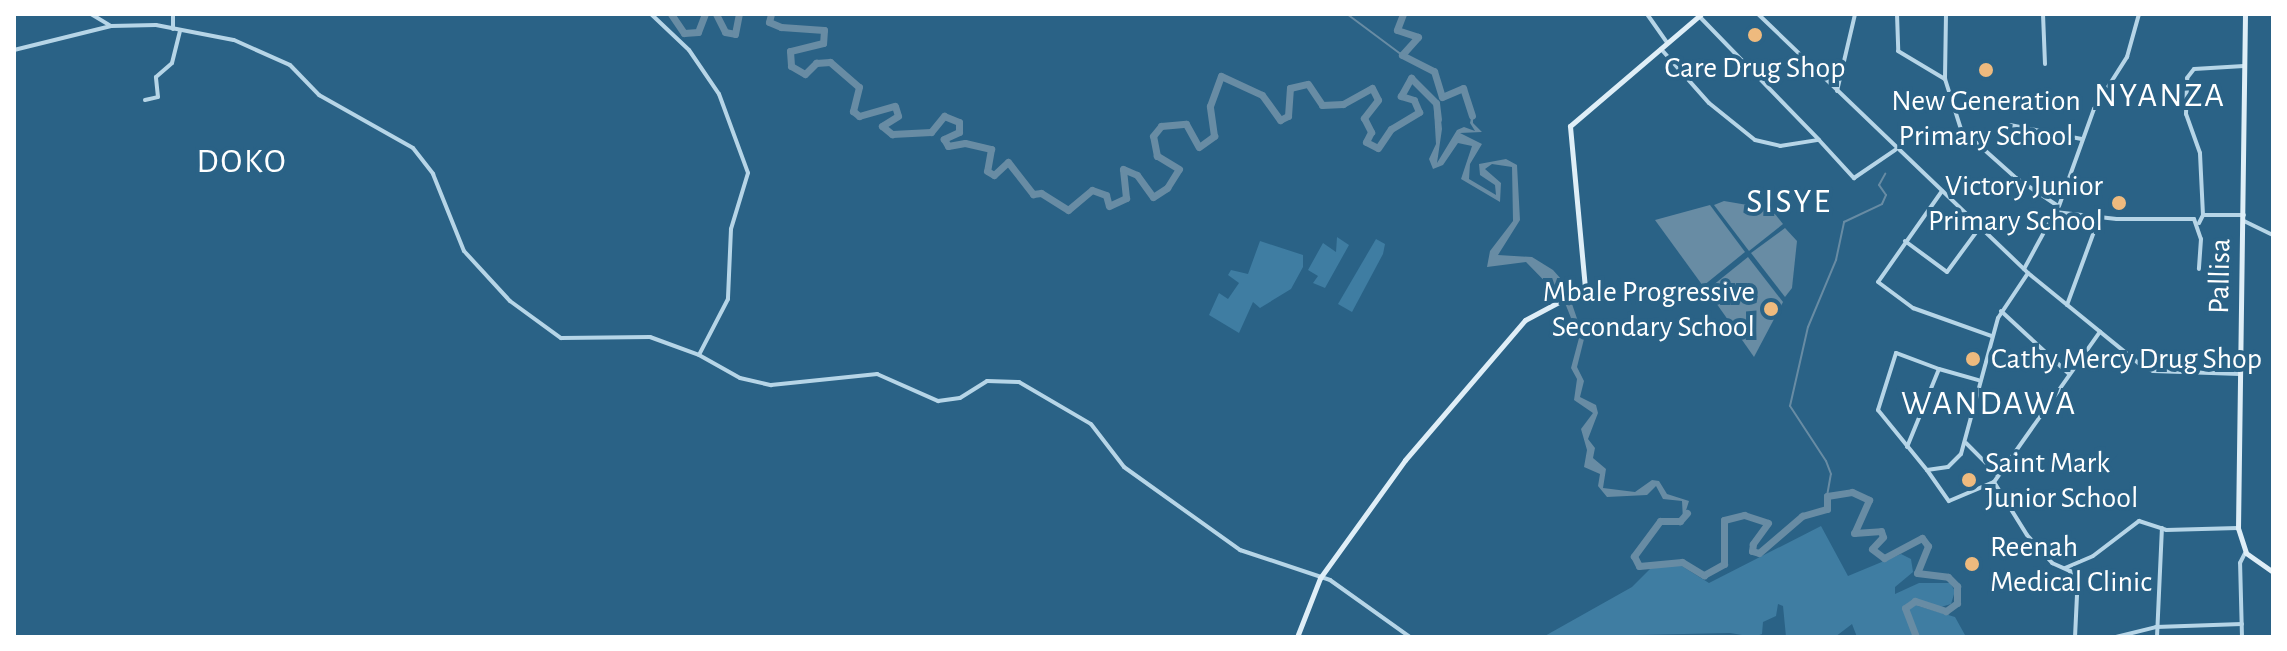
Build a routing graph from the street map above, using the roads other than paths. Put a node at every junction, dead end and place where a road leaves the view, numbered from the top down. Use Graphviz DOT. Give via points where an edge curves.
graph roads {
  1 [pos="91,14"];
  2 [pos="173,14"];
  3 [pos="651,14"];
  4 [pos="1647,14"];
  5 [pos="1758,14"];
  6 [pos="1855,14"];
  7 [pos="1897,14"];
  8 [pos="1946,14"];
  9 [pos="2043,14"];
  10 [pos="2139,14"];
  11 [pos="2245,14"];
  12 [pos="1699,15"];
  13 [pos="111,26"];
  14 [pos="173,29"];
  15 [pos="180,31"];
  16 [pos="1667,43"];
  17 [pos="1661,49"];
  18 [pos="14,50"];
  19 [pos="2045,64"];
  20 [pos="2244,66"];
  21 [pos="1945,79"];
  22 [pos="1837,91"];
  23 [pos="145,100"];
  24 [pos="2010,125"];
  25 [pos="2082,139"];
  26 [pos="1819,140"];
  27 [pos="1895,150"];
  28 [pos="1942,191"];
  29 [pos="2058,206"];
  30 [pos="2055,212"];
  31 [pos="2203,215"];
  32 [pos="2099,218"];
  33 [pos="2244,218"];
  34 [pos="2198,225"];
  35 [pos="1980,227"];
  36 [pos="2273,235"];
  37 [pos="1905,241"];
  38 [pos="2199,269"];
  39 [pos="2026,271"];
  40 [pos="2067,305"];
  41 [pos="2001,311"];
  42 [pos="2100,332"];
  43 [pos="1991,336"];
  44 [pos="699,355"];
  45 [pos="1939,369"];
  46 [pos="2068,373"];
  47 [pos="2240,374"];
  48 [pos="1979,380"];
  49 [pos="1966,443"];
  50 [pos="1907,447"];
  51 [pos="1927,470"];
  52 [pos="1998,476"];
  53 [pos="1994,482"];
  54 [pos="2162,527"];
  55 [pos="2238,528"];
  56 [pos="2246,553"];
  57 [pos="2065,568"];
  58 [pos="2273,572"];
  59 [pos="1320,578"];
  60 [pos="2242,624"];
  61 [pos="2156,627"];
  62 [pos="1297,637"];
  63 [pos="1410,637"];
  64 [pos="2075,637"];
  65 [pos="2116,637"];
  66 [pos="2157,637"];
  67 [pos="2242,637"];
  1 -- 13 [label="street"];
  2 -- 14 [label="street"];
  3 -- 44 [label="street" via="689,50 719,94 748,173 731,229 728,299"];
  4 -- 16 [label="street"];
  5 -- 22 [label="street"];
  6 -- 22 [label="street"];
  7 -- 21 [label="street" via="1898,51"];
  8 -- 21 [label="street"];
  9 -- 19 [label="street"];
  10 -- 25 [label="street" via="2127,57"];
  11 -- 20 [label="street, Pallisa"];
  12 -- 16 [label="street"];
  12 -- 26 [label="street"];
  13 -- 14 [label="street"];
  13 -- 18 [label="street"];
  14 -- 15 [label="street"];
  15 -- 23 [label="street" via="172,63 156,77 158,97"];
  15 -- 44 [label="street" via="234,40 290,65 319,95 419,152 464,251 510,301 561,338 639,336"];
  16 -- 17 [label="street"];
  17 -- 26 [label="street" via="1709,103 1755,140 1780,146"];
  17 -- 59 [label="street" via="1570,126 1588,270 1585,288 1529,316 1506,339 1405,460"];
  20 -- 31 [label="street" via="2194,69 2187,78 2186,114 2200,153"];
  20 -- 33 [label="street, Pallisa"];
  21 -- 29 [label="street" via="1961,129 2016,178"];
  22 -- 27 [label="street"];
  24 -- 25 [label="street"];
  25 -- 29 [label="street"];
  26 -- 27 [label="street" via="1854,178"];
  27 -- 28 [label="street"];
  28 -- 35 [label="street"];
  28 -- 37 [label="street"];
  29 -- 30 [label="street"];
  30 -- 32 [label="street"];
  30 -- 39 [label="street"];
  31 -- 33 [label="street"];
  31 -- 34 [label="street"];
  32 -- 34 [label="street" via="2190,218"];
  32 -- 40 [label="street"];
  33 -- 36 [label="street"];
  33 -- 47 [label="street, Pallisa"];
  34 -- 38 [label="street"];
  35 -- 37 [label="street" via="1947,272"];
  35 -- 39 [label="street"];
  37 -- 43 [label="street" via="1879,277 1880,286 1913,308"];
  39 -- 40 [label="street"];
  39 -- 41 [label="street"];
  40 -- 42 [label="street"];
  41 -- 43 [label="street"];
  41 -- 46 [label="street"];
  42 -- 46 [label="street"];
  42 -- 47 [label="street" via="2153,371"];
  43 -- 48 [label="street"];
  44 -- 59 [label="street" via="759,383 804,384 877,374 938,401 960,398 987,381 1027,385 1091,424 1124,467 1240,550"];
  45 -- 48 [label="street"];
  45 -- 50 [label="street"];
  45 -- 50 [label="street" via="1896,353 1878,410"];
  46 -- 52 [label="street"];
  47 -- 55 [label="street, Pallisa"];
  48 -- 49 [label="street"];
  49 -- 51 [label="street" via="1953,464"];
  49 -- 52 [label="street"];
  50 -- 51 [label="street"];
  51 -- 53 [label="street" via="1949,501"];
  52 -- 53 [label="street"];
  53 -- 57 [label="street" via="2027,535 2052,563"];
  54 -- 55 [label="street"];
  54 -- 57 [label="street" via="2139,521 2093,556"];
  54 -- 61 [label="street"];
  55 -- 56 [label="street, Pallisa"];
  56 -- 58 [label="street"];
  56 -- 60 [label="street" via="2240,563"];
  57 -- 64 [label="street" via="2077,595"];
  59 -- 62 [label="street"];
  59 -- 63 [label="street"];
  60 -- 61 [label="street"];
  60 -- 67 [label="street"];
  61 -- 65 [label="street"];
  61 -- 66 [label="street"];
}
